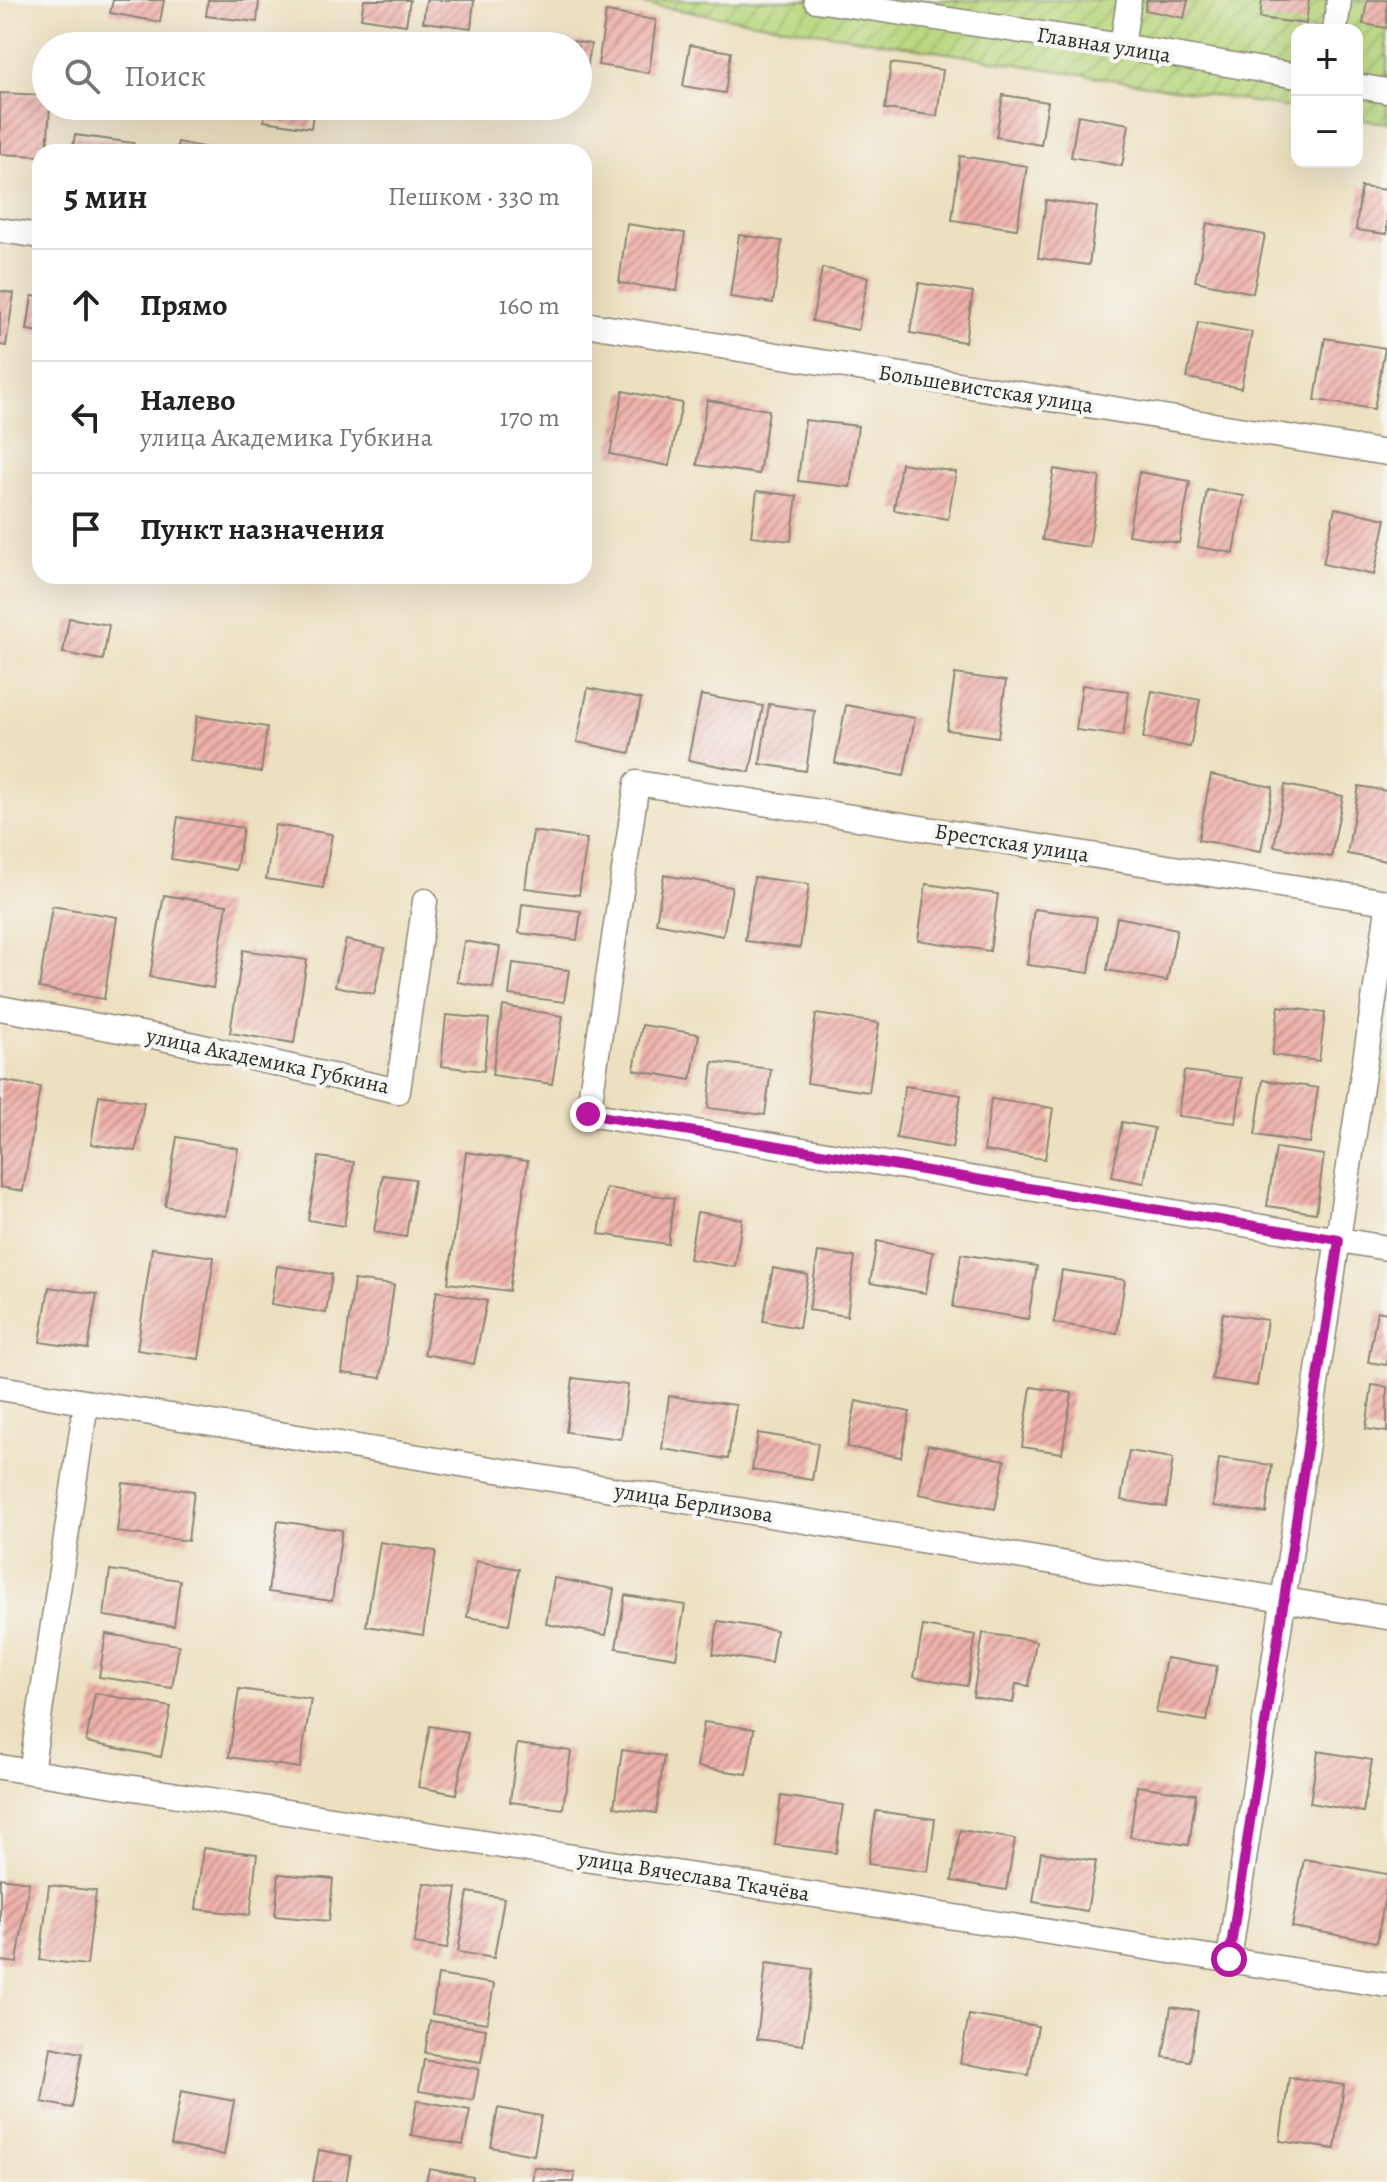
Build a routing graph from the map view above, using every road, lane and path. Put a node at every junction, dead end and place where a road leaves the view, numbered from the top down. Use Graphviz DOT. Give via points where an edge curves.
graph roads {
  1 [pos="816,0"];
  2 [pos="1129,0"];
  3 [pos="1339,0"];
  4 [pos="926,8"];
  5 [pos="1336,24"];
  6 [pos="1122,46"];
  7 [pos="1291,75"];
  8 [pos="1363,87"];
  9 [pos="1387,91"];
  10 [pos="0,230"];
  11 [pos="32,235"];
  12 [pos="592,325"];
  13 [pos="1387,453"];
  14 [pos="425,901"];
  15 [pos="1387,902"];
  16 [pos="1387,915"];
  17 [pos="0,1008"];
  18 [pos="1339,1240"];
  19 [pos="1387,1248"];
  20 [pos="0,1388"];
  21 [pos="86,1403"];
  22 [pos="1284,1599"];
  23 [pos="1387,1617"];
  24 [pos="0,1767"];
  25 [pos="31,1772"];
  26 [pos="1229,1959"];
  27 [pos="1387,1985"];
  1 -- 4 [label="street, Главная улица"];
  2 -- 6 [label="street"];
  3 -- 5 [label="street"];
  4 -- 6 [label="street, Главная улица"];
  6 -- 7 [label="street, Главная улица"];
  8 -- 9 [label="street"];
  10 -- 11 [label="street"];
  12 -- 13 [label="street, Большевистская улица"];
  14 -- 17 [label="street, улица Академика Губкина" via="398,1091"];
  15 -- 18 [label="street, Брестская улица" via="637,783 588,1114"];
  16 -- 18 [label="street"];
  18 -- 19 [label="street"];
  18 -- 22 [label="street"];
  20 -- 21 [label="street, улица Берлизова"];
  21 -- 22 [label="street, улица Берлизова"];
  21 -- 25 [label="street"];
  22 -- 23 [label="street, улица Берлизова"];
  22 -- 26 [label="street"];
  24 -- 25 [label="street, улица Вячеслава Ткачёва"];
  25 -- 26 [label="street, улица Вячеслава Ткачёва"];
  26 -- 27 [label="street, улица Вячеслава Ткачёва"];
}
